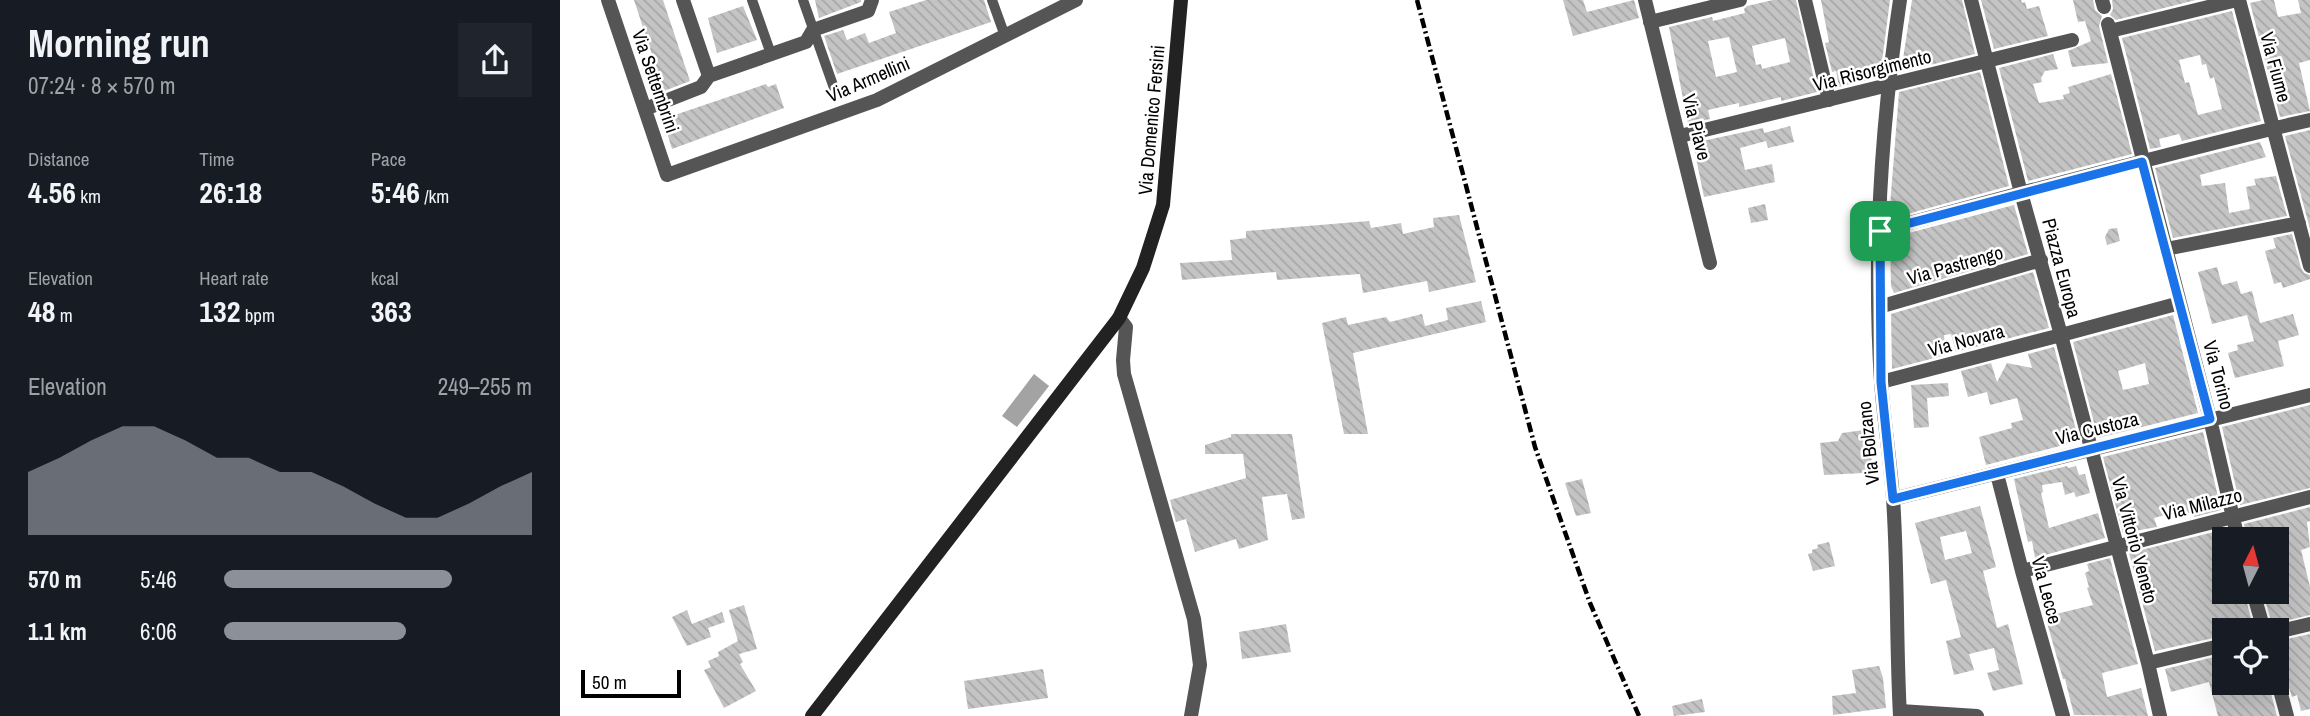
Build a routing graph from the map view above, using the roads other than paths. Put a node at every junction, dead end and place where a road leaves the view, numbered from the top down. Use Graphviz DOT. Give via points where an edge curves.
graph roads {
  1 [pos="608,0"];
  2 [pos="682,0"];
  3 [pos="752,0"];
  4 [pos="803,0"];
  5 [pos="872,0"];
  6 [pos="992,0"];
  7 [pos="1076,0"];
  8 [pos="1181,0"];
  9 [pos="1645,0"];
  10 [pos="1740,0"];
  11 [pos="1805,0"];
  12 [pos="1900,0"];
  13 [pos="1971,0"];
  14 [pos="2238,0"];
  15 [pos="1650,22"];
  16 [pos="813,30"];
  17 [pos="1005,36"];
  18 [pos="2072,40"];
  19 [pos="771,54"];
  20 [pos="1987,62"];
  21 [pos="709,76"];
  22 [pos="1887,86"];
  23 [pos="834,88"];
  24 [pos="1829,100"];
  25 [pos="645,109"];
  26 [pos="2310,121"];
  27 [pos="2273,129"];
  28 [pos="1680,136"];
  29 [pos="2142,162"];
  30 [pos="667,175"];
  31 [pos="2021,192"];
  32 [pos="2299,223"];
  33 [pos="1880,231"];
  34 [pos="2166,250"];
  35 [pos="2041,260"];
  36 [pos="2310,263"];
  37 [pos="1710,264"];
  38 [pos="2180,303"];
  39 [pos="1879,307"];
  40 [pos="1119,318"];
  41 [pos="2061,335"];
  42 [pos="1881,382"];
  43 [pos="2310,395"];
  44 [pos="2210,419"];
  45 [pos="2090,449"];
  46 [pos="1997,474"];
  47 [pos="2310,497"];
  48 [pos="1893,499"];
  49 [pos="2232,516"];
  50 [pos="2235,527"];
  51 [pos="2118,545"];
  52 [pos="2022,571"];
  53 [pos="2310,624"];
  54 [pos="2289,629"];
  55 [pos="2212,648"];
  56 [pos="2148,663"];
  57 [pos="2281,695"];
  58 [pos="1900,714"];
  59 [pos="812,716"];
  60 [pos="1191,716"];
  61 [pos="1977,716"];
  62 [pos="2063,716"];
  63 [pos="2160,716"];
  64 [pos="2287,716"];
  1 -- 25 [label="street, Via Settembrini"];
  2 -- 21 [label="street"];
  3 -- 19 [label="street"];
  4 -- 16 [label="street"];
  5 -- 16 [label="street" via="867,11"];
  6 -- 17 [label="street"];
  7 -- 17 [label="street, Via Armellini"];
  8 -- 40 [label="main road, Via Domenico Fersini" via="1163,205 1143,268"];
  9 -- 15 [label="street, Via Piave"];
  10 -- 15 [label="street"];
  11 -- 24 [label="street"];
  12 -- 22 [label="street, Via Bolzano"];
  13 -- 20 [label="street"];
  14 -- 27 [label="street, Via Fiume"];
  14 -- 29 [label="street" via="2109,28"];
  15 -- 28 [label="street, Via Piave"];
  16 -- 19 [label="street" via="806,42"];
  16 -- 23 [label="street"];
  17 -- 30 [label="street, Via Armellini" via="877,100"];
  18 -- 20 [label="street, Via Risorgimento"];
  19 -- 21 [label="street"];
  20 -- 22 [label="street, Via Risorgimento"];
  20 -- 31 [label="street"];
  21 -- 25 [label="street" via="701,88"];
  22 -- 24 [label="street, Via Risorgimento"];
  22 -- 33 [label="street, Via Bolzano"];
  24 -- 28 [label="street, Via Risorgimento"];
  25 -- 30 [label="street, Via Settembrini"];
  26 -- 27 [label="street"];
  27 -- 29 [label="street"];
  27 -- 32 [label="street, Via Fiume"];
  28 -- 37 [label="street, Via Piave"];
  29 -- 31 [label="street"];
  29 -- 34 [label="street"];
  31 -- 33 [label="street"];
  31 -- 35 [label="street, Piazza Europa"];
  32 -- 34 [label="street"];
  32 -- 36 [label="street, Via Fiume"];
  33 -- 39 [label="street, Via Bolzano"];
  34 -- 38 [label="street"];
  35 -- 39 [label="street, Via Pastrengo"];
  35 -- 41 [label="street, Piazza Europa"];
  38 -- 41 [label="street, Piazza Europa"];
  38 -- 44 [label="street, Via Torino"];
  39 -- 42 [label="street, Via Bolzano"];
  40 -- 59 [label="main road, Via Domenico Fersini"];
  40 -- 60 [label="street" via="1126,327 1124,374 1198,639 1200,665"];
  41 -- 42 [label="street, Via Novara"];
  41 -- 45 [label="street, Via Vittorio Veneto"];
  42 -- 48 [label="street, Via Bolzano"];
  43 -- 44 [label="street, Via Custoza"];
  44 -- 45 [label="street, Via Custoza"];
  44 -- 49 [label="street, Via Torino"];
  45 -- 46 [label="street, Via Custoza"];
  45 -- 51 [label="street, Via Vittorio Veneto"];
  46 -- 48 [label="street, Via Custoza"];
  46 -- 52 [label="street, Via Lecce"];
  47 -- 49 [label="street, Via Milazzo"];
  48 -- 58 [label="street, Via Bolzano"];
  49 -- 50 [label="street, Via Torino"];
  49 -- 51 [label="street, Via Milazzo"];
  51 -- 52 [label="street, Via Milazzo"];
  51 -- 56 [label="street, Via Vittorio Veneto"];
  52 -- 62 [label="street, Via Lecce"];
  53 -- 54 [label="street"];
  55 -- 56 [label="street"];
  56 -- 63 [label="street, Via Vittorio Veneto"];
  57 -- 64 [label="street"];
  58 -- 61 [label="street"];
}
